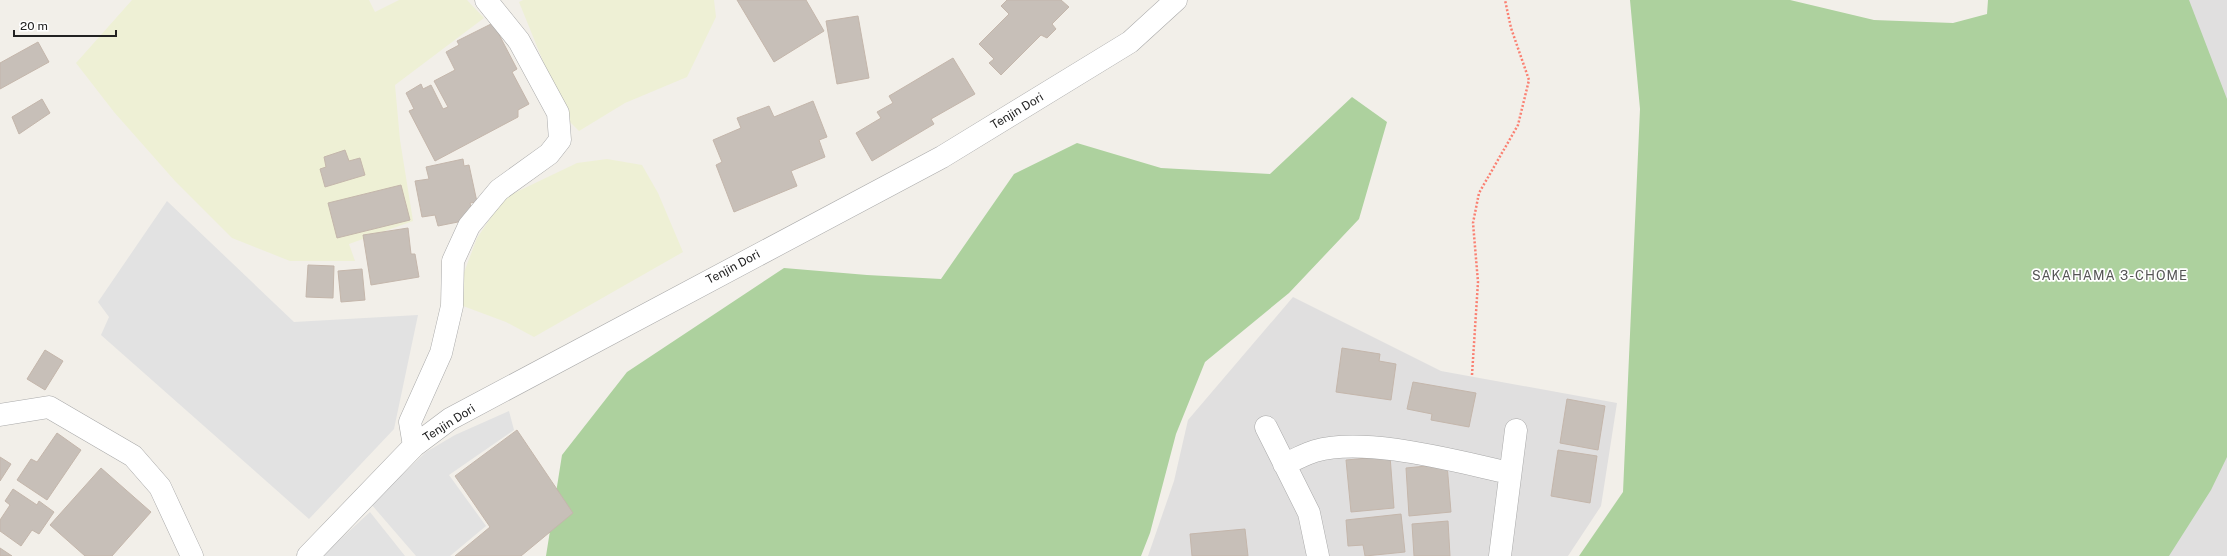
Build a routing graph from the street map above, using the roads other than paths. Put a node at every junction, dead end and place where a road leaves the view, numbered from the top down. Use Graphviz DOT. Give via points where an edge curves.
graph roads {
  1 [pos="486,0"];
  2 [pos="1176,0"];
  3 [pos="0,415"];
  4 [pos="1266,427"];
  5 [pos="1516,430"];
  6 [pos="414,446"];
  7 [pos="1284,464"];
  8 [pos="1510,473"];
  9 [pos="192,556"];
  10 [pos="308,556"];
  11 [pos="1318,556"];
  12 [pos="1500,556"];
  1 -- 6 [label="street" via="518,41 558,113 560,140 549,154 498,190 469,226 453,261 452,306 441,353 410,422"];
  2 -- 6 [label="street, Tenjin Dori" via="1130,42 942,157 450,419"];
  3 -- 9 [label="street" via="49,408 133,456 160,487"];
  4 -- 7 [label="street"];
  5 -- 8 [label="street"];
  6 -- 10 [label="street, Tenjin Dori"];
  7 -- 8 [label="street" via="1316,451 1351,446 1390,449"];
  7 -- 11 [label="street" via="1309,513"];
  8 -- 12 [label="street"];
}
